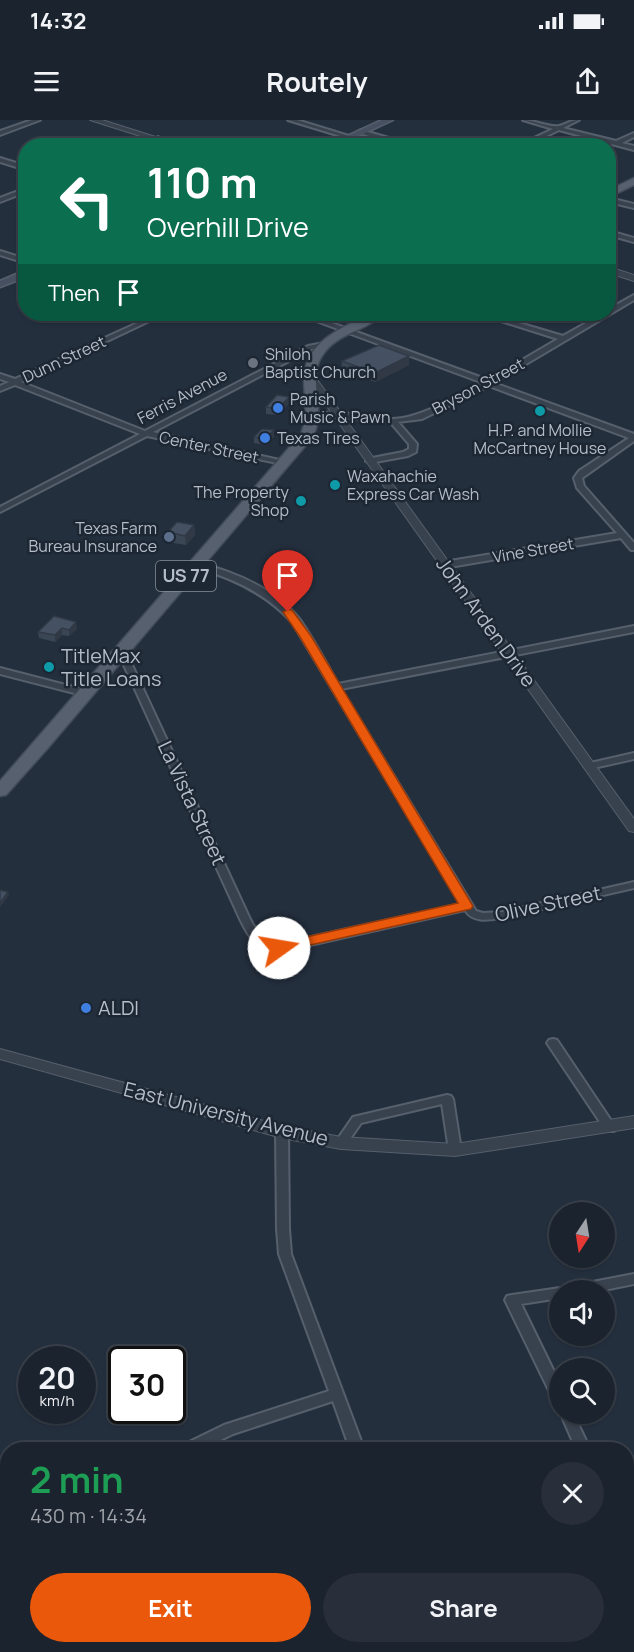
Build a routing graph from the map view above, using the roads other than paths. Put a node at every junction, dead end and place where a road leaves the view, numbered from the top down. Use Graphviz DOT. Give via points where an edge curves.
graph roads {
  1 [pos="37,120"];
  2 [pos="94,120"];
  3 [pos="291,120"];
  4 [pos="389,120"];
  5 [pos="526,120"];
  6 [pos="576,120"];
  7 [pos="107,121"];
  8 [pos="558,128"];
  9 [pos="361,132"];
  10 [pos="0,133"];
  11 [pos="634,135"];
  12 [pos="350,137"];
  13 [pos="155,138"];
  14 [pos="382,138"];
  15 [pos="537,138"];
  16 [pos="597,138"];
  17 [pos="617,143"];
  18 [pos="634,148"];
  19 [pos="0,160"];
  20 [pos="18,166"];
  21 [pos="634,181"];
  22 [pos="616,190"];
  23 [pos="18,193"];
  24 [pos="0,200"];
  25 [pos="616,202"];
  26 [pos="634,206"];
  27 [pos="634,231"];
  28 [pos="616,235"];
  29 [pos="623,237"];
  30 [pos="634,240"];
  31 [pos="0,253"];
  32 [pos="18,259"];
  33 [pos="616,272"];
  34 [pos="18,276"];
  35 [pos="634,278"];
  36 [pos="0,284"];
  37 [pos="634,297"];
  38 [pos="616,308"];
  39 [pos="146,321"];
  40 [pos="322,321"];
  41 [pos="364,321"];
  42 [pos="509,321"];
  43 [pos="594,321"];
  44 [pos="347,330"];
  45 [pos="564,339"];
  46 [pos="327,343"];
  47 [pos="313,360"];
  48 [pos="285,361"];
  49 [pos="0,376"];
  50 [pos="310,376"];
  51 [pos="15,382"];
  52 [pos="489,383"];
  53 [pos="0,389"];
  54 [pos="338,415"];
  55 [pos="314,417"];
  56 [pos="393,421"];
  57 [pos="145,433"];
  58 [pos="634,438"];
  59 [pos="370,461"];
  60 [pos="284,463"];
  61 [pos="0,510"];
  62 [pos="622,535"];
  63 [pos="634,548"];
  64 [pos="196,565"];
  65 [pos="444,565"];
  66 [pos="634,629"];
  67 [pos="122,652"];
  68 [pos="509,653"];
  69 [pos="0,672"];
  70 [pos="336,687"];
  71 [pos="86,693"];
  72 [pos="634,756"];
  73 [pos="589,766"];
  74 [pos="0,791"];
  75 [pos="634,828"];
  76 [pos="634,885"];
  77 [pos="466,906"];
  78 [pos="553,1043"];
  79 [pos="0,1054"];
  80 [pos="634,1122"];
  81 [pos="610,1128"];
  82 [pos="282,1132"];
  83 [pos="341,1143"];
  84 [pos="455,1150"];
  85 [pos="634,1279"];
  86 [pos="615,1283"];
  87 [pos="549,1295"];
  88 [pos="549,1376"];
  89 [pos="335,1395"];
  90 [pos="571,1424"];
  91 [pos="202,1442"];
  92 [pos="354,1442"];
  93 [pos="580,1442"];
  1 -- 10 [label="street"];
  2 -- 7 [label="street"];
  3 -- 12 [label="street"];
  4 -- 9 [label="main road"];
  5 -- 8 [label="street"];
  6 -- 8 [label="street"];
  7 -- 13 [label="street"];
  8 -- 15 [label="street"];
  8 -- 16 [label="street"];
  9 -- 12 [label="main road"];
  9 -- 14 [label="street"];
  11 -- 17 [label="street"];
  17 -- 18 [label="street"];
  19 -- 20 [label="street"];
  21 -- 22 [label="main road"];
  23 -- 24 [label="street"];
  25 -- 26 [label="street"];
  27 -- 29 [label="street"];
  28 -- 29 [label="street"];
  29 -- 30 [label="street"];
  31 -- 32 [label="street"];
  33 -- 35 [label="street"];
  34 -- 36 [label="main road"];
  37 -- 38 [label="street, Bryson Street"];
  39 -- 51 [label="street, Dunn Street"];
  40 -- 44 [label="street"];
  41 -- 44 [label="main road, Ferris Avenue"];
  42 -- 45 [label="street"];
  43 -- 45 [label="street, Bryson Street"];
  44 -- 46 [label="main road, Ferris Avenue"];
  44 -- 52 [label="street"];
  45 -- 52 [label="street, Bryson Street"];
  46 -- 47 [label="main road"];
  46 -- 48 [label="street, Ferris Avenue" via="313,345"];
  47 -- 48 [label="street"];
  47 -- 50 [label="main road"];
  48 -- 57 [label="street, Ferris Avenue"];
  49 -- 51 [label="street, Center Street"];
  50 -- 54 [label="street"];
  50 -- 55 [label="main road"];
  51 -- 53 [label="street, Dunn Street"];
  51 -- 57 [label="street, Center Street"];
  52 -- 56 [label="street, Bryson Street" via="419,417"];
  52 -- 58 [label="street"];
  54 -- 55 [label="street, Bryson Street"];
  54 -- 56 [label="street, Bryson Street"];
  54 -- 59 [label="street, John Arden Drive"];
  55 -- 60 [label="main road, US 77" via="307,435"];
  56 -- 59 [label="street" via="413,444 413,450"];
  57 -- 60 [label="street, Center Street"];
  57 -- 61 [label="street, Ferris Avenue"];
  58 -- 62 [label="street" via="579,477 579,486"];
  59 -- 65 [label="street, John Arden Drive"];
  60 -- 64 [label="main road, US 77"];
  62 -- 63 [label="street"];
  62 -- 65 [label="street, Vine Street"];
  64 -- 67 [label="main road, US 77"];
  64 -- 70 [label="street" via="246,582 271,597 296,621"];
  65 -- 68 [label="street, John Arden Drive"];
  66 -- 68 [label="street"];
  67 -- 71 [label="main road, US 77"];
  67 -- 77 [label="street, La Vista Street" via="255,939 269,948 279,948"];
  68 -- 70 [label="street"];
  68 -- 73 [label="street, John Arden Drive"];
  69 -- 71 [label="street"];
  70 -- 77 [label="street"];
  71 -- 74 [label="main road, US 77"];
  72 -- 73 [label="street"];
  73 -- 75 [label="street, John Arden Drive"];
  76 -- 77 [label="street, Olive Street" via="502,915 477,916"];
  78 -- 81 [label="street"];
  79 -- 82 [label="street, East University Avenue"];
  80 -- 81 [label="street, East University Avenue"];
  81 -- 84 [label="street, East University Avenue"];
  82 -- 83 [label="street, East University Avenue"];
  82 -- 89 [label="street" via="285,1254"];
  83 -- 84 [label="street, East University Avenue"];
  83 -- 84 [label="street" via="357,1120 447,1099"];
  85 -- 86 [label="street"];
  87 -- 88 [label="street" via="512,1300"];
  89 -- 91 [label="street" via="229,1429"];
  89 -- 92 [label="street"];
  90 -- 93 [label="street"];
}
